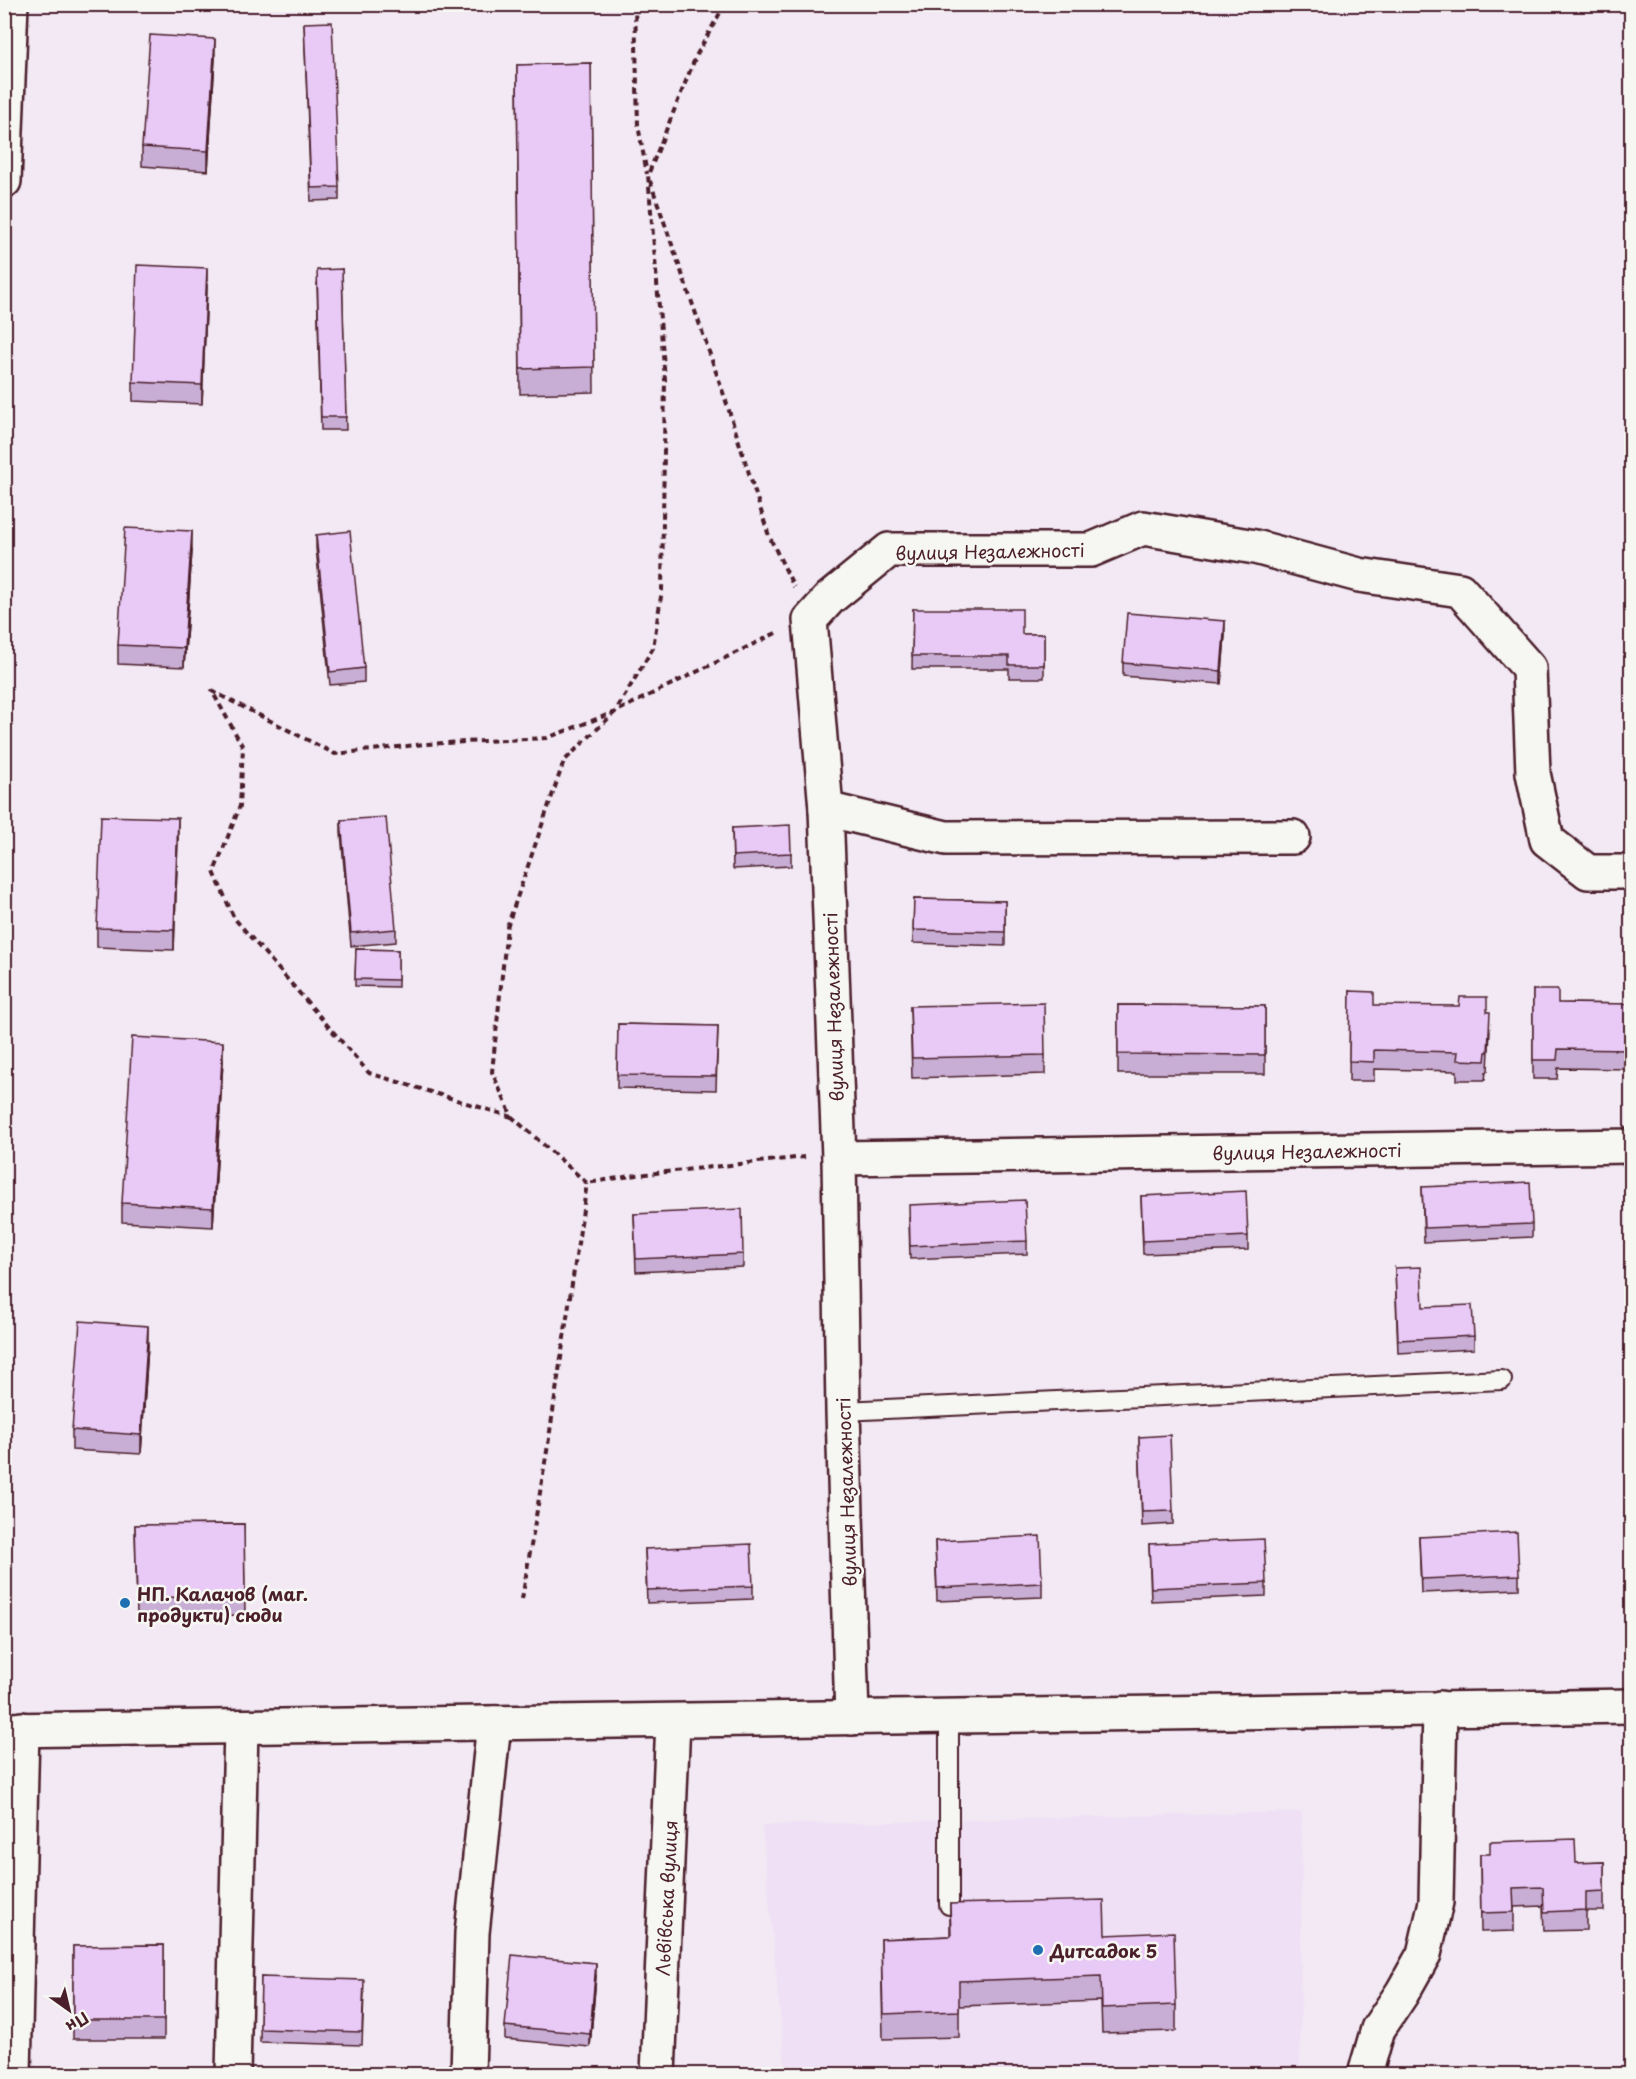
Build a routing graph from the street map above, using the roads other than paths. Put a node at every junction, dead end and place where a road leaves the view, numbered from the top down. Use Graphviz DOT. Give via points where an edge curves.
graph roads {
  1 [pos="11,4"];
  2 [pos="4,181"];
  3 [pos="826,809"];
  4 [pos="1293,837"];
  5 [pos="1632,872"];
  6 [pos="1632,1146"];
  7 [pos="839,1158"];
  8 [pos="1502,1380"];
  9 [pos="843,1411"];
  10 [pos="1632,1706"];
  11 [pos="1440,1708"];
  12 [pos="949,1716"];
  13 [pos="852,1718"];
  14 [pos="674,1721"];
  15 [pos="494,1723"];
  16 [pos="241,1727"];
  17 [pos="13,1730"];
  18 [pos="949,1905"];
  19 [pos="14,2074"];
  20 [pos="233,2074"];
  21 [pos="468,2074"];
  22 [pos="658,2074"];
  23 [pos="1365,2074"];
  1 -- 2 [label="street"];
  3 -- 4 [label="street" via="946,838"];
  3 -- 5 [label="street, вулиця Незалежності" via="810,620 830,598 889,550 1091,550 1143,528 1255,547 1359,575 1460,590 1529,668 1533,773 1547,840 1588,872"];
  3 -- 7 [label="street, вулиця Незалежності"];
  6 -- 7 [label="street, вулиця Незалежності"];
  7 -- 9 [label="street, вулиця Незалежності"];
  8 -- 9 [label="lane"];
  9 -- 13 [label="street, вулиця Незалежності"];
  10 -- 11 [label="street"];
  11 -- 12 [label="street"];
  11 -- 23 [label="street" via="1436,1902 1424,1954 1378,2029"];
  12 -- 13 [label="street"];
  12 -- 18 [label="lane"];
  13 -- 14 [label="street"];
  14 -- 15 [label="street"];
  14 -- 22 [label="street, Львівська вулиця"];
  15 -- 16 [label="street"];
  15 -- 21 [label="street" via="472,1933"];
  16 -- 17 [label="street"];
  16 -- 20 [label="street"];
  17 -- 19 [label="street"];
}
